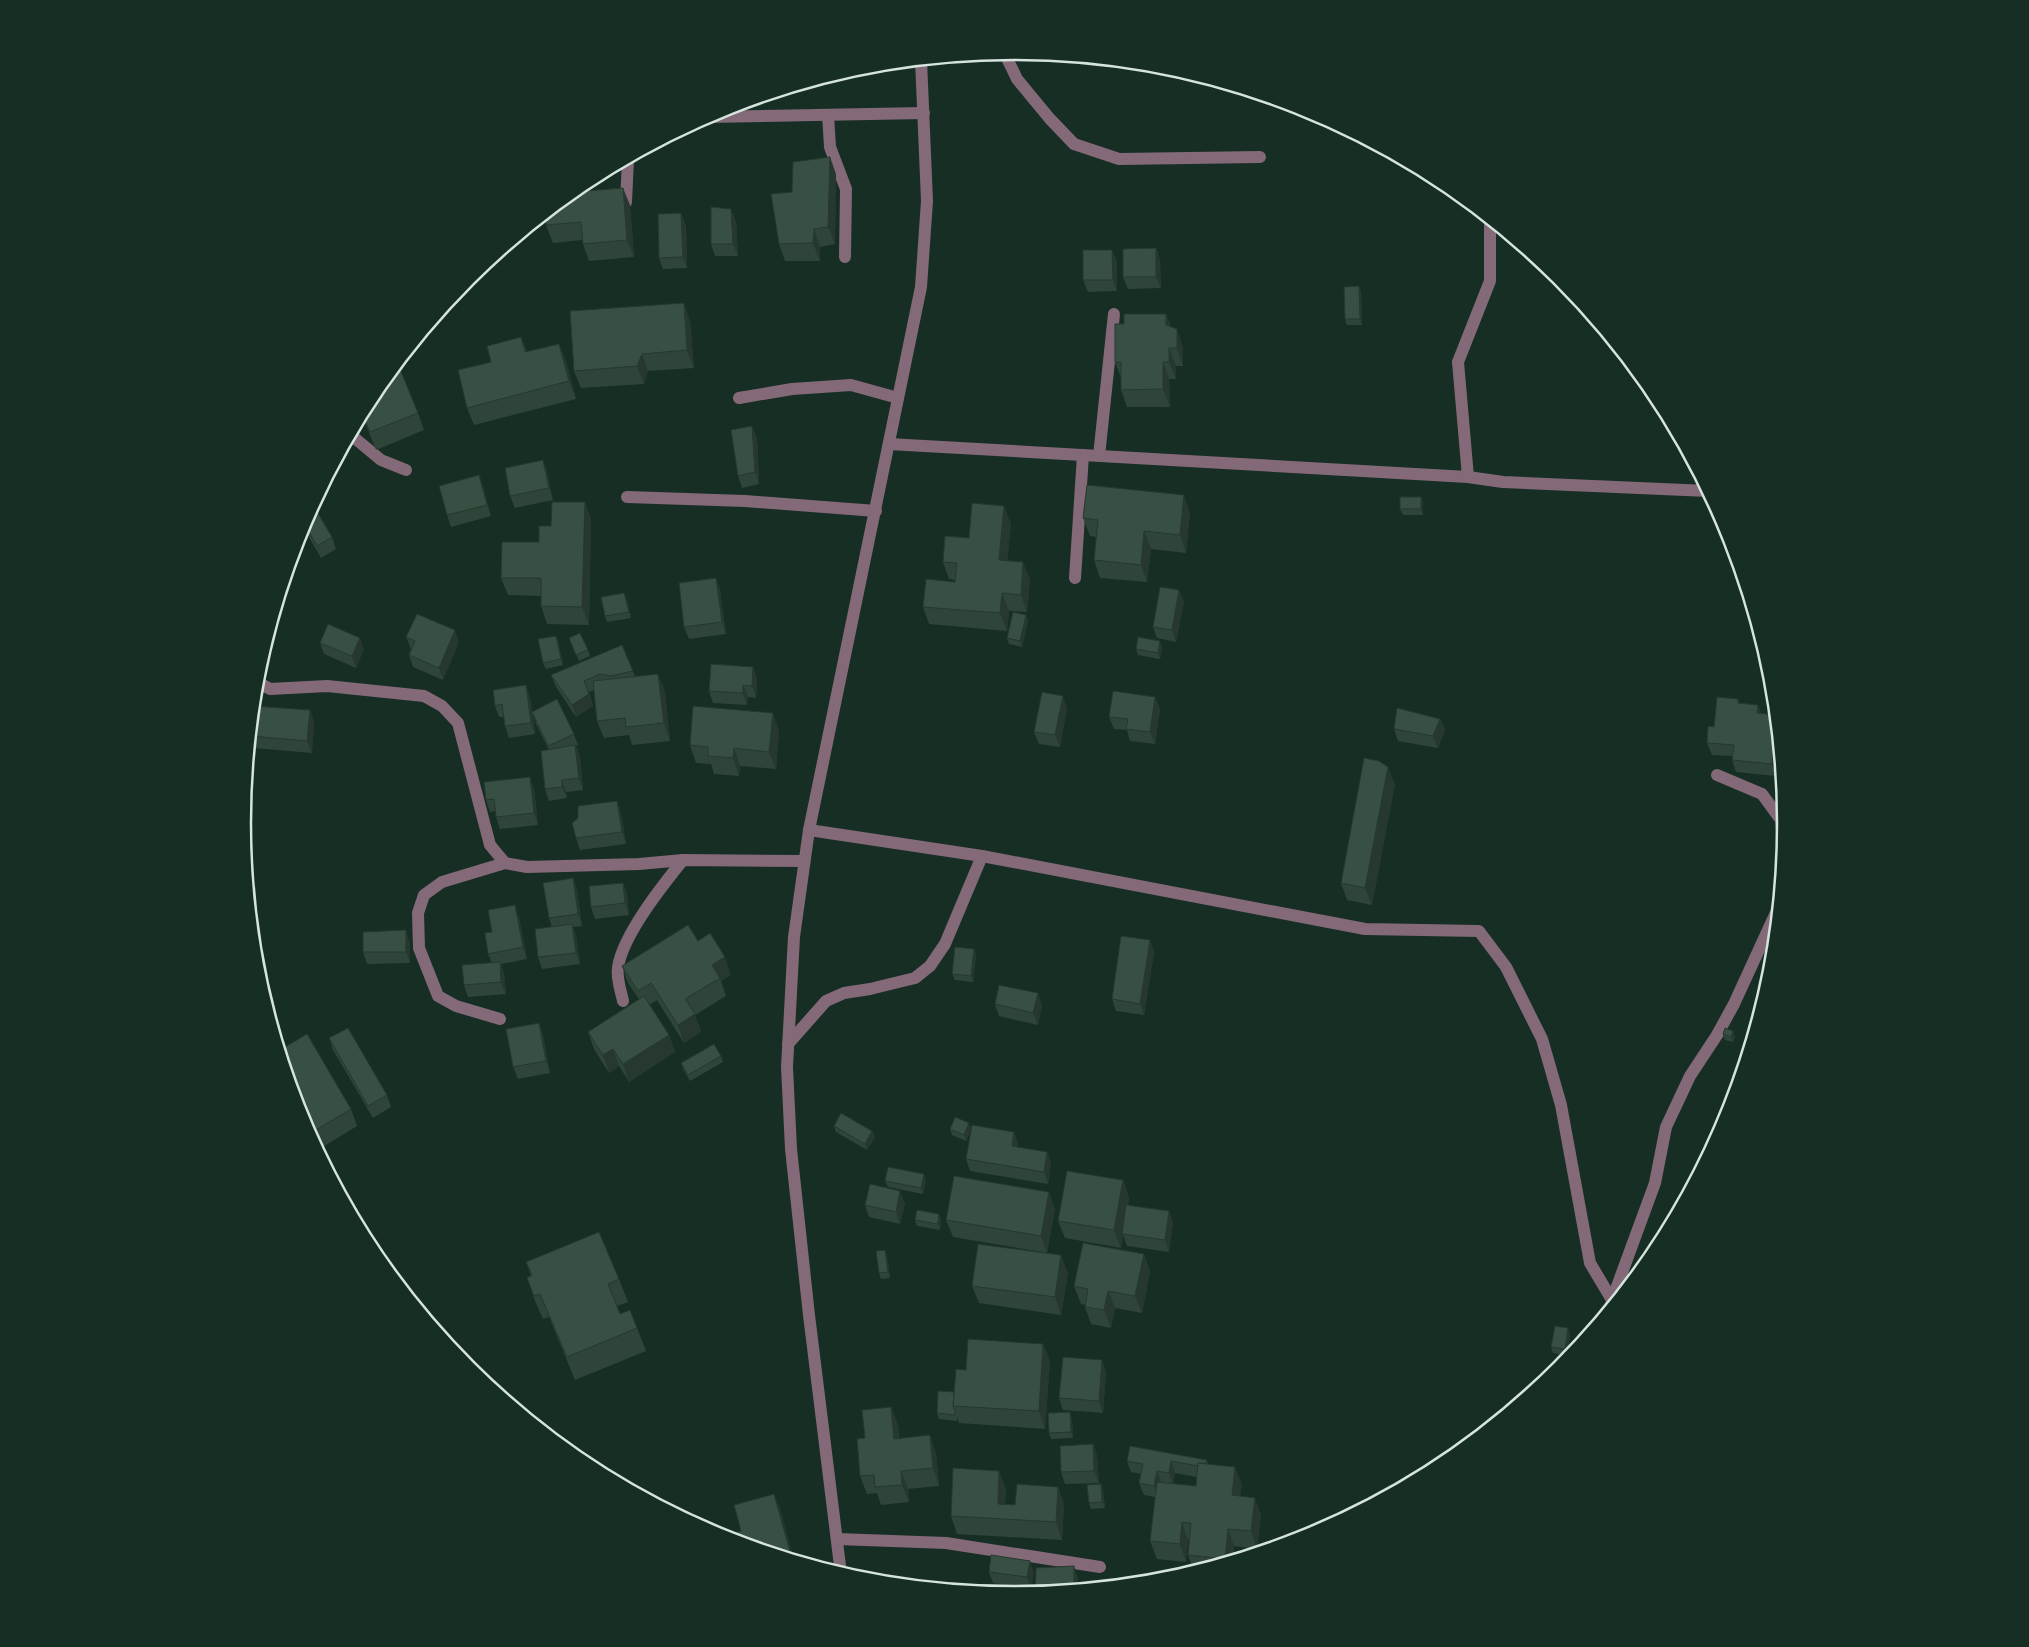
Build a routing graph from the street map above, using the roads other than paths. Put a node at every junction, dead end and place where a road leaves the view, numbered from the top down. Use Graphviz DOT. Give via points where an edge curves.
graph roads {
  1 [pos="1008,60"];
  2 [pos="922,66"];
  3 [pos="924,113"];
  4 [pos="828,115"];
  5 [pos="726,117"];
  6 [pos="1260,157"];
  7 [pos="628,165"];
  8 [pos="626,202"];
  9 [pos="1490,227"];
  10 [pos="845,257"];
  11 [pos="1114,314"];
  12 [pos="739,398"];
  13 [pos="898,398"];
  14 [pos="356,438"];
  15 [pos="889,444"];
  16 [pos="1083,455"];
  17 [pos="1099,456"];
  18 [pos="406,470"];
  19 [pos="1468,477"];
  20 [pos="1701,491"];
  21 [pos="626,497"];
  22 [pos="876,511"];
  23 [pos="1075,578"];
  24 [pos="264,686"];
  25 [pos="1717,774"];
  26 [pos="1778,817"];
  27 [pos="809,830"];
  28 [pos="982,856"];
  29 [pos="683,860"];
  30 [pos="804,861"];
  31 [pos="505,863"];
  32 [pos="1771,924"];
  33 [pos="623,1001"];
  34 [pos="500,1019"];
  35 [pos="788,1044"];
  36 [pos="1614,1295"];
  37 [pos="1610,1301"];
  38 [pos="838,1539"];
  39 [pos="840,1566"];
  40 [pos="1100,1567"];
  1 -- 6 [label="street" via="1017,79 1074,144 1120,159"];
  2 -- 3 [label="street"];
  3 -- 4 [label="street"];
  3 -- 13 [label="street" via="927,201 921,287"];
  4 -- 5 [label="street"];
  4 -- 10 [label="street" via="830,147 846,188"];
  7 -- 8 [label="street"];
  9 -- 19 [label="street" via="1490,282 1458,362"];
  11 -- 17 [label="street"];
  12 -- 13 [label="street" via="792,388 851,384"];
  13 -- 15 [label="street"];
  14 -- 18 [label="street" via="381,460"];
  15 -- 16 [label="street"];
  15 -- 22 [label="street"];
  16 -- 17 [label="street"];
  16 -- 23 [label="street"];
  17 -- 19 [label="street"];
  19 -- 20 [label="street" via="1502,482"];
  21 -- 22 [label="street" via="745,501"];
  22 -- 27 [label="street"];
  24 -- 31 [label="street" via="270,689 327,686 424,696 442,706 458,723 490,845"];
  25 -- 26 [label="street" via="1762,794"];
  27 -- 28 [label="street"];
  27 -- 30 [label="street"];
  28 -- 35 [label="street" via="945,944 930,966 915,978 826,1001"];
  28 -- 37 [label="street" via="1365,929 1479,931 1506,967 1542,1039 1562,1105 1590,1263"];
  29 -- 30 [label="street"];
  29 -- 31 [label="street" via="527,867"];
  29 -- 33 [label="street" via="654,896 622,950 617,969"];
  30 -- 35 [label="street" via="794,937"];
  31 -- 34 [label="street" via="442,882 424,895 418,913 420,948 438,996 456,1006"];
  32 -- 36 [label="street" via="1734,1004 1690,1076 1666,1128 1655,1183"];
  35 -- 38 [label="street" via="791,1149"];
  38 -- 39 [label="street"];
  38 -- 40 [label="street" via="946,1543"];
}
